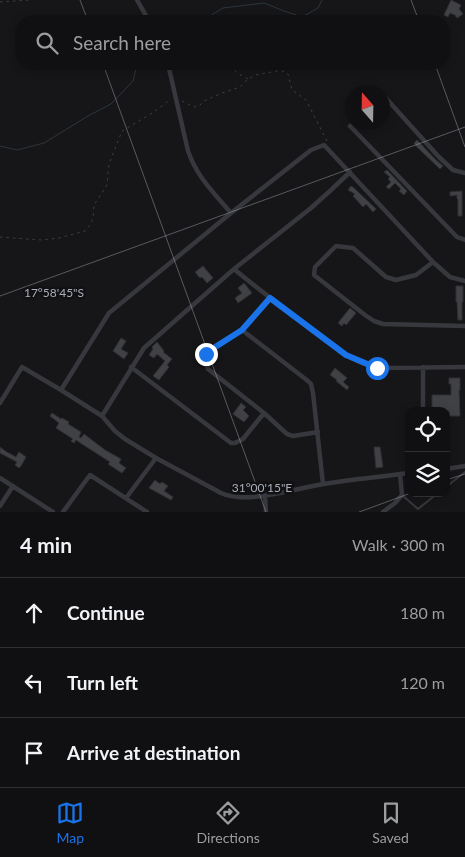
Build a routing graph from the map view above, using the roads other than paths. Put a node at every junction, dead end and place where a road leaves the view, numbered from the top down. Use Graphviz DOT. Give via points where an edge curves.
graph roads {
  1 [pos="137,0"];
  2 [pos="145,15"];
  3 [pos="169,70"];
  4 [pos="390,103"];
  5 [pos="354,130"];
  6 [pos="350,172"];
  7 [pos="465,173"];
  8 [pos="231,213"];
  9 [pos="465,240"];
  10 [pos="433,262"];
  11 [pos="234,270"];
  12 [pos="465,281"];
  13 [pos="270,298"];
  14 [pos="465,326"];
  15 [pos="242,330"];
  16 [pos="465,366"];
  17 [pos="131,367"];
  18 [pos="423,367"];
  19 [pos="61,390"];
  20 [pos="0,403"];
  21 [pos="423,407"];
  22 [pos="264,413"];
  23 [pos="102,416"];
  24 [pos="318,432"];
  25 [pos="156,458"];
  26 [pos="465,466"];
  27 [pos="450,468"];
  28 [pos="465,472"];
  29 [pos="405,473"];
  30 [pos="400,474"];
  31 [pos="0,478"];
  32 [pos="323,484"];
  33 [pos="450,484"];
  34 [pos="14,486"];
  35 [pos="402,495"];
  36 [pos="265,496"];
  37 [pos="433,497"];
  38 [pos="126,498"];
  39 [pos="0,506"];
  40 [pos="53,512"];
  41 [pos="64,512"];
  42 [pos="148,512"];
  43 [pos="266,512"];
  44 [pos="383,512"];
  1 -- 2 [label="street"];
  3 -- 8 [label="street" via="192,163"];
  4 -- 7 [label="street" via="438,156 453,170"];
  5 -- 9 [label="street" via="457,237"];
  6 -- 8 [label="street" via="324,145 311,150"];
  6 -- 10 [label="street"];
  6 -- 11 [label="street"];
  8 -- 19 [label="street" via="109,313"];
  10 -- 12 [label="street" via="450,277"];
  10 -- 14 [label="street" via="416,275 396,280 386,277 353,248 336,246 315,267 314,275 374,321 383,324"];
  11 -- 13 [label="street"];
  11 -- 17 [label="street" via="144,348"];
  13 -- 15 [label="street"];
  13 -- 18 [label="street" via="349,357 377,368"];
  15 -- 22 [label="street" via="209,351 205,358 206,366"];
  15 -- 24 [label="street" via="308,381"];
  16 -- 18 [label="street"];
  17 -- 22 [label="street" via="231,442 240,442"];
  17 -- 23 [label="street"];
  18 -- 21 [label="street"];
  19 -- 20 [label="street" via="22,368"];
  19 -- 23 [label="street"];
  22 -- 24 [label="street" via="290,435"];
  23 -- 25 [label="street" via="121,436"];
  24 -- 32 [label="street"];
  25 -- 36 [label="street" via="226,496"];
  25 -- 38 [label="street"];
  26 -- 27 [label="street"];
  28 -- 33 [label="lane"];
  29 -- 30 [label="street"];
  30 -- 32 [label="street"];
  30 -- 35 [label="street"];
  31 -- 34 [label="street"];
  32 -- 36 [label="street"];
  34 -- 39 [label="street"];
  34 -- 40 [label="street"];
  35 -- 37 [label="lane" via="418,509"];
  35 -- 44 [label="street"];
  36 -- 43 [label="street"];
  38 -- 41 [label="street" via="90,475"];
  38 -- 42 [label="street"];
}
